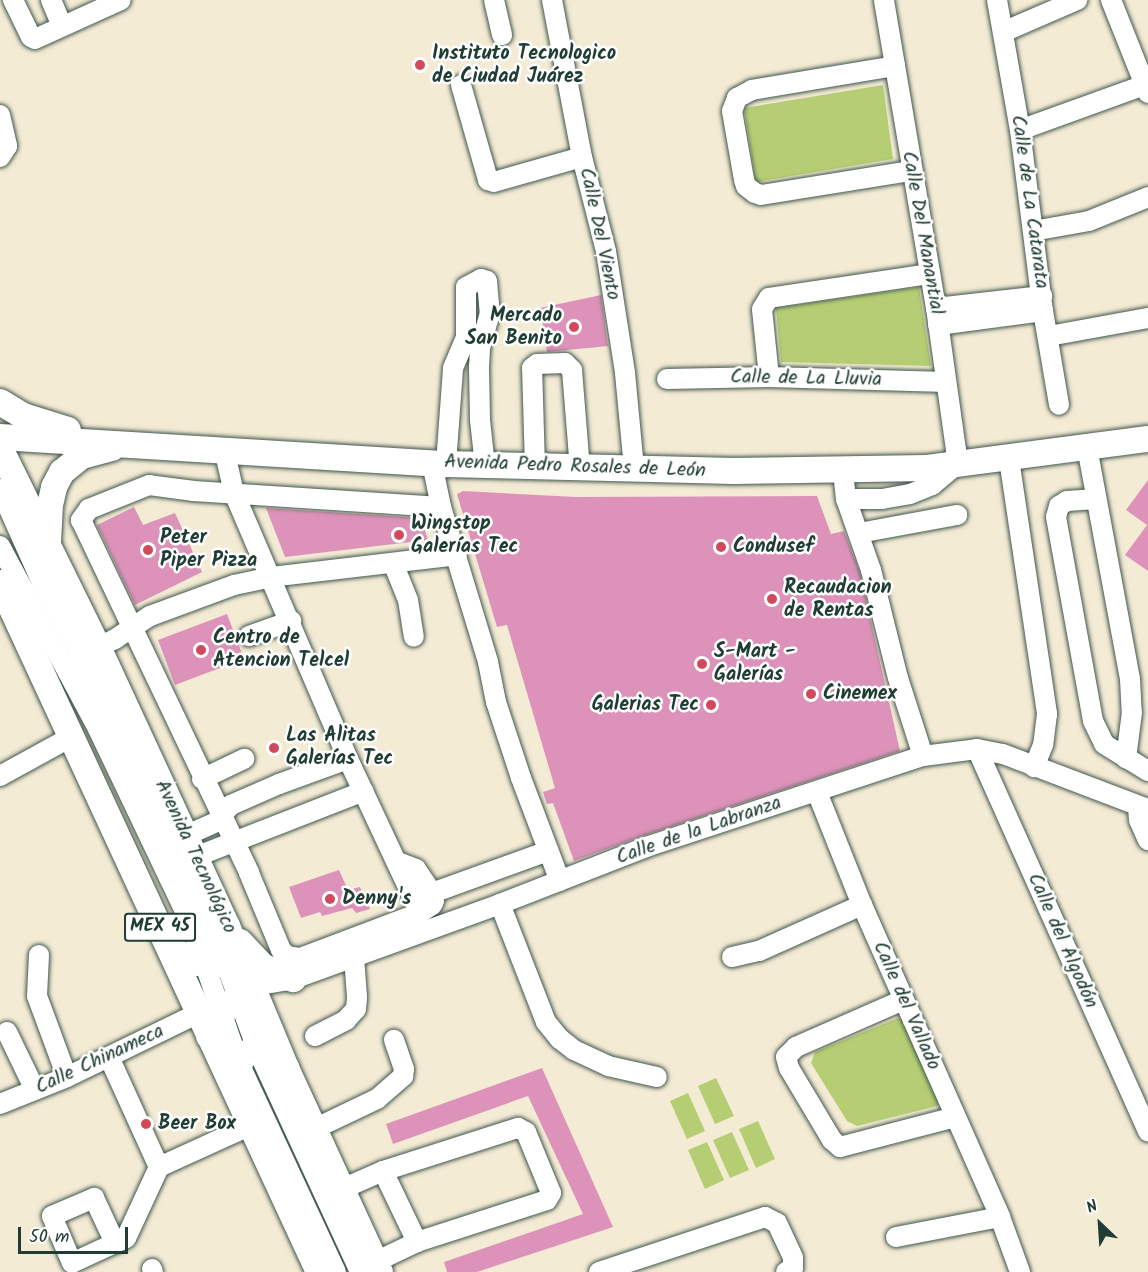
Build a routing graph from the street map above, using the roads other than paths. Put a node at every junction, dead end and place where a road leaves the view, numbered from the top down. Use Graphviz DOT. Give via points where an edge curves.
graph roads {
  1 [pos="13,0"];
  2 [pos="51,0"];
  3 [pos="121,0"];
  4 [pos="494,0"];
  5 [pos="552,0"];
  6 [pos="884,0"];
  7 [pos="996,0"];
  8 [pos="1077,0"];
  9 [pos="1110,0"];
  10 [pos="62,26"];
  11 [pos="1003,32"];
  12 [pos="502,34"];
  13 [pos="895,66"];
  14 [pos="461,85"];
  15 [pos="1146,89"];
  16 [pos="0,115"];
  17 [pos="1020,130"];
  18 [pos="582,157"];
  19 [pos="0,158"];
  20 [pos="911,171"];
  21 [pos="1148,197"];
  22 [pos="1033,231"];
  23 [pos="930,274"];
  24 [pos="1042,303"];
  25 [pos="937,316"];
  26 [pos="1148,318"];
  27 [pos="1049,336"];
  28 [pos="769,377"];
  29 [pos="667,379"];
  30 [pos="946,382"];
  31 [pos="0,402"];
  32 [pos="1059,405"];
  33 [pos="0,436"];
  34 [pos="1148,439"];
  35 [pos="133,444"];
  36 [pos="1087,447"];
  37 [pos="0,448"];
  38 [pos="224,449"];
  39 [pos="1009,459"];
  40 [pos="439,464"];
  41 [pos="485,466"];
  42 [pos="955,466"];
  43 [pos="535,467"];
  44 [pos="580,468"];
  45 [pos="634,469"];
  46 [pos="843,471"];
  47 [pos="0,489"];
  48 [pos="234,493"];
  49 [pos="846,499"];
  50 [pos="1096,499"];
  51 [pos="441,507"];
  52 [pos="957,515"];
  53 [pos="860,533"];
  54 [pos="48,542"];
  55 [pos="0,546"];
  56 [pos="457,555"];
  57 [pos="393,563"];
  58 [pos="271,577"];
  59 [pos="0,583"];
  60 [pos="291,621"];
  61 [pos="134,628"];
  62 [pos="249,636"];
  63 [pos="414,637"];
  64 [pos="98,646"];
  65 [pos="71,736"];
  66 [pos="977,749"];
  67 [pos="923,756"];
  68 [pos="244,759"];
  69 [pos="348,759"];
  70 [pos="1126,759"];
  71 [pos="1034,767"];
  72 [pos="1148,771"];
  73 [pos="0,776"];
  74 [pos="202,778"];
  75 [pos="364,791"];
  76 [pos="818,792"];
  77 [pos="1143,807"];
  78 [pos="220,815"];
  79 [pos="1148,840"];
  80 [pos="232,841"];
  81 [pos="190,847"];
  82 [pos="548,851"];
  83 [pos="398,862"];
  84 [pos="560,881"];
  85 [pos="432,893"];
  86 [pos="500,904"];
  87 [pos="862,904"];
  88 [pos="420,913"];
  89 [pos="223,948"];
  90 [pos="170,950"];
  91 [pos="39,955"];
  92 [pos="354,957"];
  93 [pos="732,957"];
  94 [pos="293,979"];
  95 [pos="229,1000"];
  96 [pos="903,1000"];
  97 [pos="7,1032"];
  98 [pos="315,1036"];
  99 [pos="394,1040"];
  100 [pos="248,1056"];
  101 [pos="109,1057"];
  102 [pos="286,1068"];
  103 [pos="67,1077"];
  104 [pos="657,1077"];
  105 [pos="235,1089"];
  106 [pos="35,1090"];
  107 [pos="0,1104"];
  108 [pos="955,1117"];
  109 [pos="251,1125"];
  110 [pos="314,1128"];
  111 [pos="1148,1132"];
  112 [pos="159,1167"];
  113 [pos="383,1171"];
  114 [pos="342,1189"];
  115 [pos="1000,1217"];
  116 [pos="896,1237"];
  117 [pos="417,1242"];
  118 [pos="115,1243"];
  119 [pos="372,1269"];
  120 [pos="319,1272"];
  121 [pos="336,1272"];
  122 [pos="598,1272"];
  123 [pos="786,1272"];
  124 [pos="1020,1272"];
  1 -- 10 [label="street" via="31,37 35,39"];
  2 -- 10 [label="street"];
  3 -- 10 [label="street"];
  4 -- 12 [label="street"];
  5 -- 18 [label="street, Calle Del Viento"];
  6 -- 13 [label="street, Calle Del Manantial"];
  7 -- 11 [label="street, Calle de La Catarata"];
  8 -- 11 [label="street"];
  9 -- 15 [label="street"];
  11 -- 17 [label="street, Calle de La Catarata"];
  13 -- 20 [label="street, Calle Del Manantial"];
  13 -- 20 [label="street" via="752,90 737,99 732,111 744,180 755,194"];
  14 -- 18 [label="street" via="486,176 494,182"];
  15 -- 17 [label="street"];
  16 -- 19 [label="street" via="7,146"];
  17 -- 22 [label="street, Calle de La Catarata"];
  18 -- 45 [label="street, Calle Del Viento" via="606,251 625,373"];
  20 -- 23 [label="street, Calle Del Manantial"];
  21 -- 22 [label="street" via="1089,221"];
  22 -- 24 [label="street, Calle de La Catarata"];
  23 -- 25 [label="street, Calle Del Manantial"];
  23 -- 28 [label="street" via="769,298 762,309"];
  24 -- 25 [label="street"];
  24 -- 27 [label="street, Calle de La Catarata"];
  25 -- 30 [label="street, Calle Del Manantial"];
  26 -- 27 [label="street"];
  27 -- 32 [label="street, Calle de La Catarata"];
  28 -- 29 [label="street, Calle de La Lluvia"];
  28 -- 30 [label="street, Calle de La Lluvia"];
  30 -- 42 [label="street, Calle Del Manantial"];
  31 -- 35 [label="main road" via="48,426"];
  33 -- 35 [label="main road, Avenida Pedro Rosales de León"];
  34 -- 36 [label="main road, Avenida Pedro Rosales de León"];
  35 -- 38 [label="main road, Avenida Pedro Rosales de León"];
  35 -- 54 [label="main road" via="92,453 62,472 50,505"];
  36 -- 39 [label="main road, Avenida Pedro Rosales de León"];
  36 -- 50 [label="street"];
  37 -- 54 [label="main road, Avenida Tecnológico / MEX 45"];
  38 -- 40 [label="main road, Avenida Pedro Rosales de León"];
  38 -- 48 [label="street"];
  39 -- 42 [label="main road, Avenida Pedro Rosales de León"];
  39 -- 71 [label="street" via="1047,714 1043,745"];
  40 -- 41 [label="main road, Avenida Pedro Rosales de León"];
  40 -- 41 [label="street" via="453,368 472,348"];
  40 -- 51 [label="street"];
  41 -- 43 [label="main road, Avenida Pedro Rosales de León"];
  42 -- 46 [label="main road, Avenida Pedro Rosales de León"];
  42 -- 49 [label="street" via="932,485 910,494"];
  43 -- 44 [label="main road, Avenida Pedro Rosales de León"];
  43 -- 44 [label="street" via="532,371 537,364 565,363 572,370"];
  44 -- 45 [label="main road, Avenida Pedro Rosales de León"];
  45 -- 46 [label="main road, Avenida Pedro Rosales de León"];
  46 -- 49 [label="street"];
  47 -- 89 [label="street" via="42,583"];
  48 -- 51 [label="street"];
  48 -- 58 [label="street"];
  48 -- 61 [label="street" via="143,486 84,514 82,526"];
  49 -- 53 [label="street"];
  50 -- 70 [label="street" via="1130,679 1132,712"];
  50 -- 70 [label="street" via="1067,501 1059,506 1056,518 1093,722 1104,744"];
  51 -- 56 [label="street"];
  52 -- 53 [label="street"];
  53 -- 67 [label="street"];
  54 -- 64 [label="main road, Avenida Tecnológico / MEX 45"];
  55 -- 89 [label="street" via="98,729 190,922"];
  56 -- 57 [label="street"];
  56 -- 82 [label="street" via="496,702"];
  57 -- 58 [label="street"];
  57 -- 63 [label="street" via="408,600"];
  58 -- 60 [label="street"];
  58 -- 61 [label="street" via="234,585 150,616"];
  59 -- 65 [label="main road, Avenida Tecnológico / MEX 45"];
  60 -- 62 [label="street"];
  60 -- 69 [label="street"];
  61 -- 64 [label="street"];
  61 -- 74 [label="street"];
  64 -- 81 [label="main road, Avenida Tecnológico / MEX 45"];
  65 -- 73 [label="street"];
  65 -- 90 [label="main road, Avenida Tecnológico / MEX 45"];
  66 -- 67 [label="street, Calle de la Labranza"];
  66 -- 71 [label="street, Calle de la Labranza" via="1003,754"];
  66 -- 111 [label="street, Calle del Algodón"];
  67 -- 76 [label="street, Calle de la Labranza"];
  68 -- 74 [label="street"];
  69 -- 75 [label="street"];
  69 -- 78 [label="street" via="231,805"];
  70 -- 72 [label="street"];
  71 -- 77 [label="street, Calle de la Labranza"];
  74 -- 78 [label="street"];
  75 -- 80 [label="street"];
  75 -- 83 [label="street"];
  76 -- 84 [label="street, Calle de la Labranza" via="646,847"];
  76 -- 87 [label="street, Calle del Vallado"];
  77 -- 79 [label="street" via="1139,820"];
  78 -- 80 [label="street"];
  78 -- 81 [label="street"];
  80 -- 81 [label="street"];
  80 -- 88 [label="street" via="281,950 291,958"];
  81 -- 89 [label="main road, Avenida Tecnológico / MEX 45"];
  82 -- 84 [label="street"];
  82 -- 85 [label="street"];
  83 -- 85 [label="street" via="416,869"];
  83 -- 88 [label="street"];
  84 -- 86 [label="street, Calle de la Labranza"];
  85 -- 88 [label="street" via="432,905"];
  86 -- 92 [label="street, Calle de la Labranza"];
  86 -- 104 [label="street" via="546,1022 560,1039 608,1066"];
  87 -- 93 [label="street" via="759,951"];
  87 -- 96 [label="street, Calle del Vallado"];
  89 -- 90 [label="main road"];
  89 -- 94 [label="main road"];
  89 -- 95 [label="main road, Avenida Tecnológico / MEX 45"];
  89 -- 95 [label="street"];
  90 -- 95 [label="main road, Avenida Tecnológico / MEX 45"];
  91 -- 103 [label="street" via="37,996"];
  92 -- 94 [label="street, Calle de la Labranza"];
  92 -- 98 [label="street" via="356,1009 346,1020"];
  94 -- 95 [label="street, Calle de la Labranza"];
  95 -- 100 [label="street"];
  95 -- 101 [label="street, Calle Chinameca"];
  95 -- 102 [label="main road, Avenida Tecnológico / MEX 45"];
  95 -- 105 [label="main road" via="209,1036"];
  96 -- 108 [label="street, Calle del Vallado"];
  96 -- 108 [label="street" via="796,1047 786,1058 789,1068 840,1147"];
  97 -- 106 [label="street"];
  99 -- 110 [label="street" via="403,1076 377,1099"];
  100 -- 102 [label="main road" via="268,1051"];
  100 -- 105 [label="main road"];
  100 -- 119 [label="street"];
  100 -- 121 [label="street"];
  101 -- 103 [label="street, Calle Chinameca"];
  101 -- 112 [label="street"];
  102 -- 110 [label="main road, Avenida Tecnológico / MEX 45"];
  103 -- 106 [label="street, Calle Chinameca"];
  105 -- 109 [label="main road"];
  106 -- 107 [label="street, Calle Chinameca"];
  108 -- 115 [label="street, Calle del Vallado"];
  109 -- 112 [label="street"];
  109 -- 120 [label="main road"];
  110 -- 114 [label="main road, Avenida Tecnológico / MEX 45"];
  112 -- 118 [label="street" via="126,1238"];
  113 -- 114 [label="street"];
  113 -- 117 [label="street"];
  113 -- 117 [label="street" via="518,1128 526,1132 550,1198"];
  114 -- 119 [label="main road, Avenida Tecnológico / MEX 45"];
  115 -- 116 [label="street"];
  115 -- 124 [label="street, Calle del Vallado"];
  117 -- 119 [label="street"];
  122 -- 123 [label="street" via="765,1216 777,1223 793,1258 793,1268"];
}
